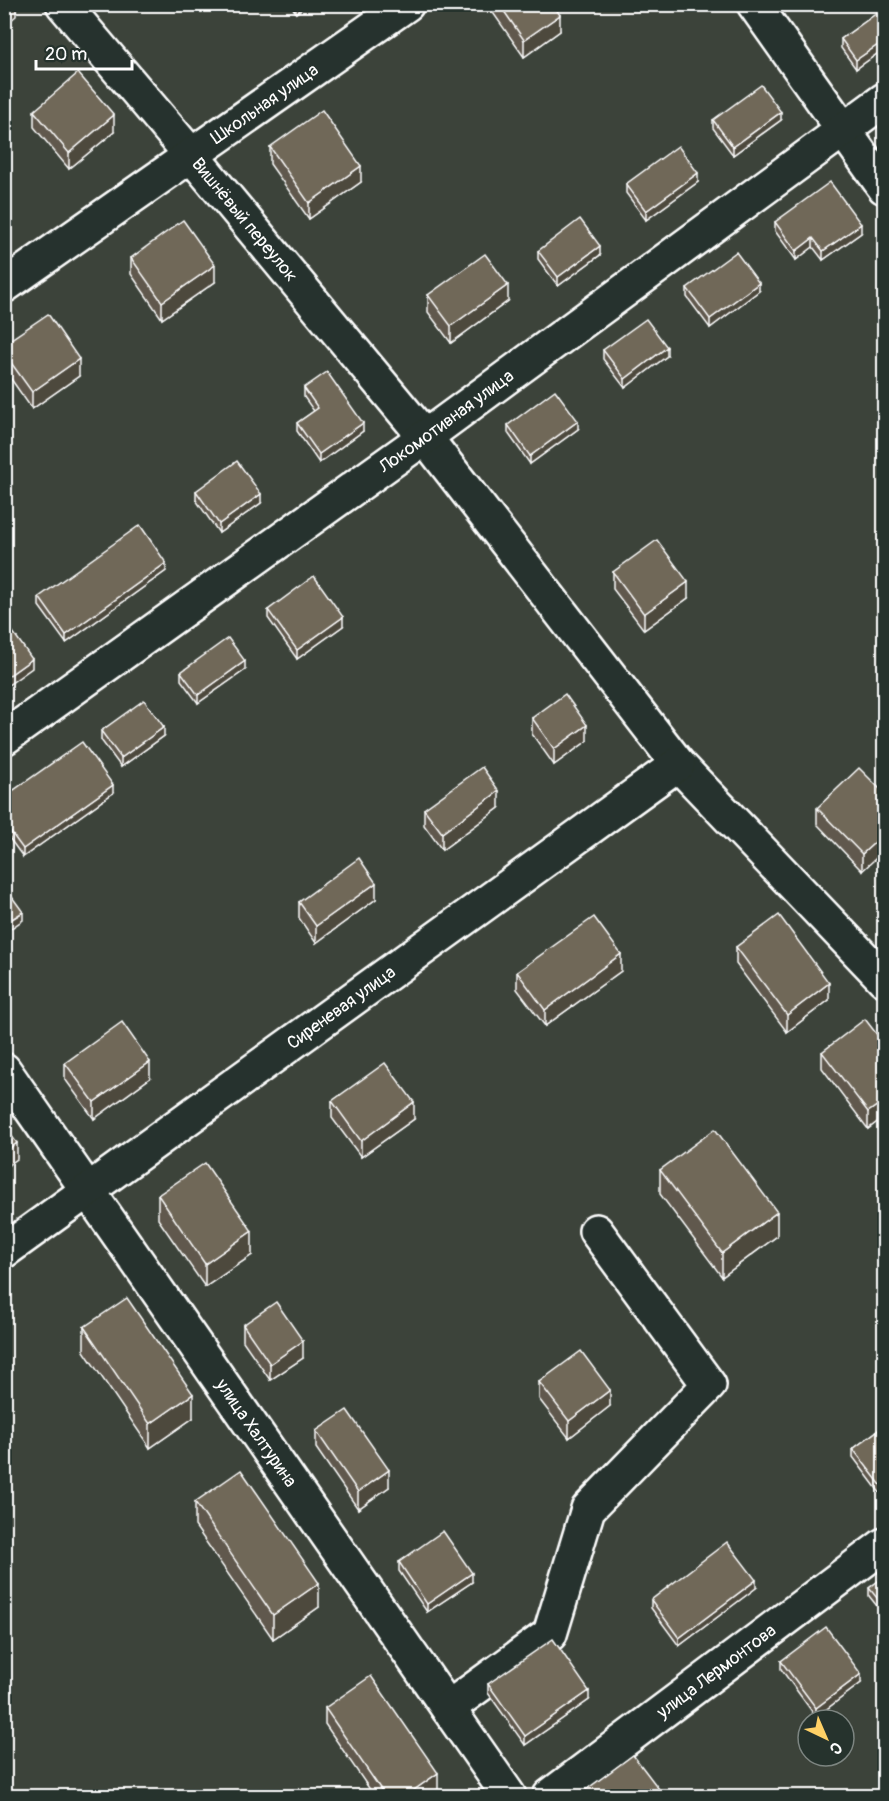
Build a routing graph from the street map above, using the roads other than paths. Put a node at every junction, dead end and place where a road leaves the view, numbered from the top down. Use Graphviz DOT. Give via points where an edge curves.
graph roads {
  1 [pos="63,4"];
  2 [pos="407,4"];
  3 [pos="754,4"];
  4 [pos="885,100"];
  5 [pos="844,130"];
  6 [pos="192,156"];
  7 [pos="885,187"];
  8 [pos="4,286"];
  9 [pos="425,437"];
  10 [pos="4,738"];
  11 [pos="678,764"];
  12 [pos="885,979"];
  13 [pos="4,1070"];
  14 [pos="90,1191"];
  15 [pos="596,1231"];
  16 [pos="4,1251"];
  17 [pos="885,1545"];
  18 [pos="448,1708"];
  19 [pos="509,1797"];
  20 [pos="549,1797"];
  1 -- 6 [label="street, Вишнёвый переулок"];
  2 -- 6 [label="street, Школьная улица"];
  3 -- 5 [label="street"];
  4 -- 5 [label="street, Локомотивная улица"];
  5 -- 7 [label="street"];
  5 -- 9 [label="street, Локомотивная улица"];
  6 -- 8 [label="street, Школьная улица"];
  6 -- 9 [label="street, Вишнёвый переулок"];
  9 -- 10 [label="street, Локомотивная улица"];
  9 -- 11 [label="street, Вишнёвый переулок"];
  11 -- 12 [label="street, Вишнёвый переулок"];
  11 -- 14 [label="street, Сиреневая улица"];
  13 -- 14 [label="street, улица Халтурина"];
  14 -- 16 [label="street, Сиреневая улица"];
  14 -- 18 [label="street, улица Халтурина"];
  15 -- 18 [label="street" via="709,1385 588,1509 550,1634"];
  17 -- 20 [label="street, улица Лермонтова"];
  18 -- 19 [label="street, улица Халтурина"];
}
